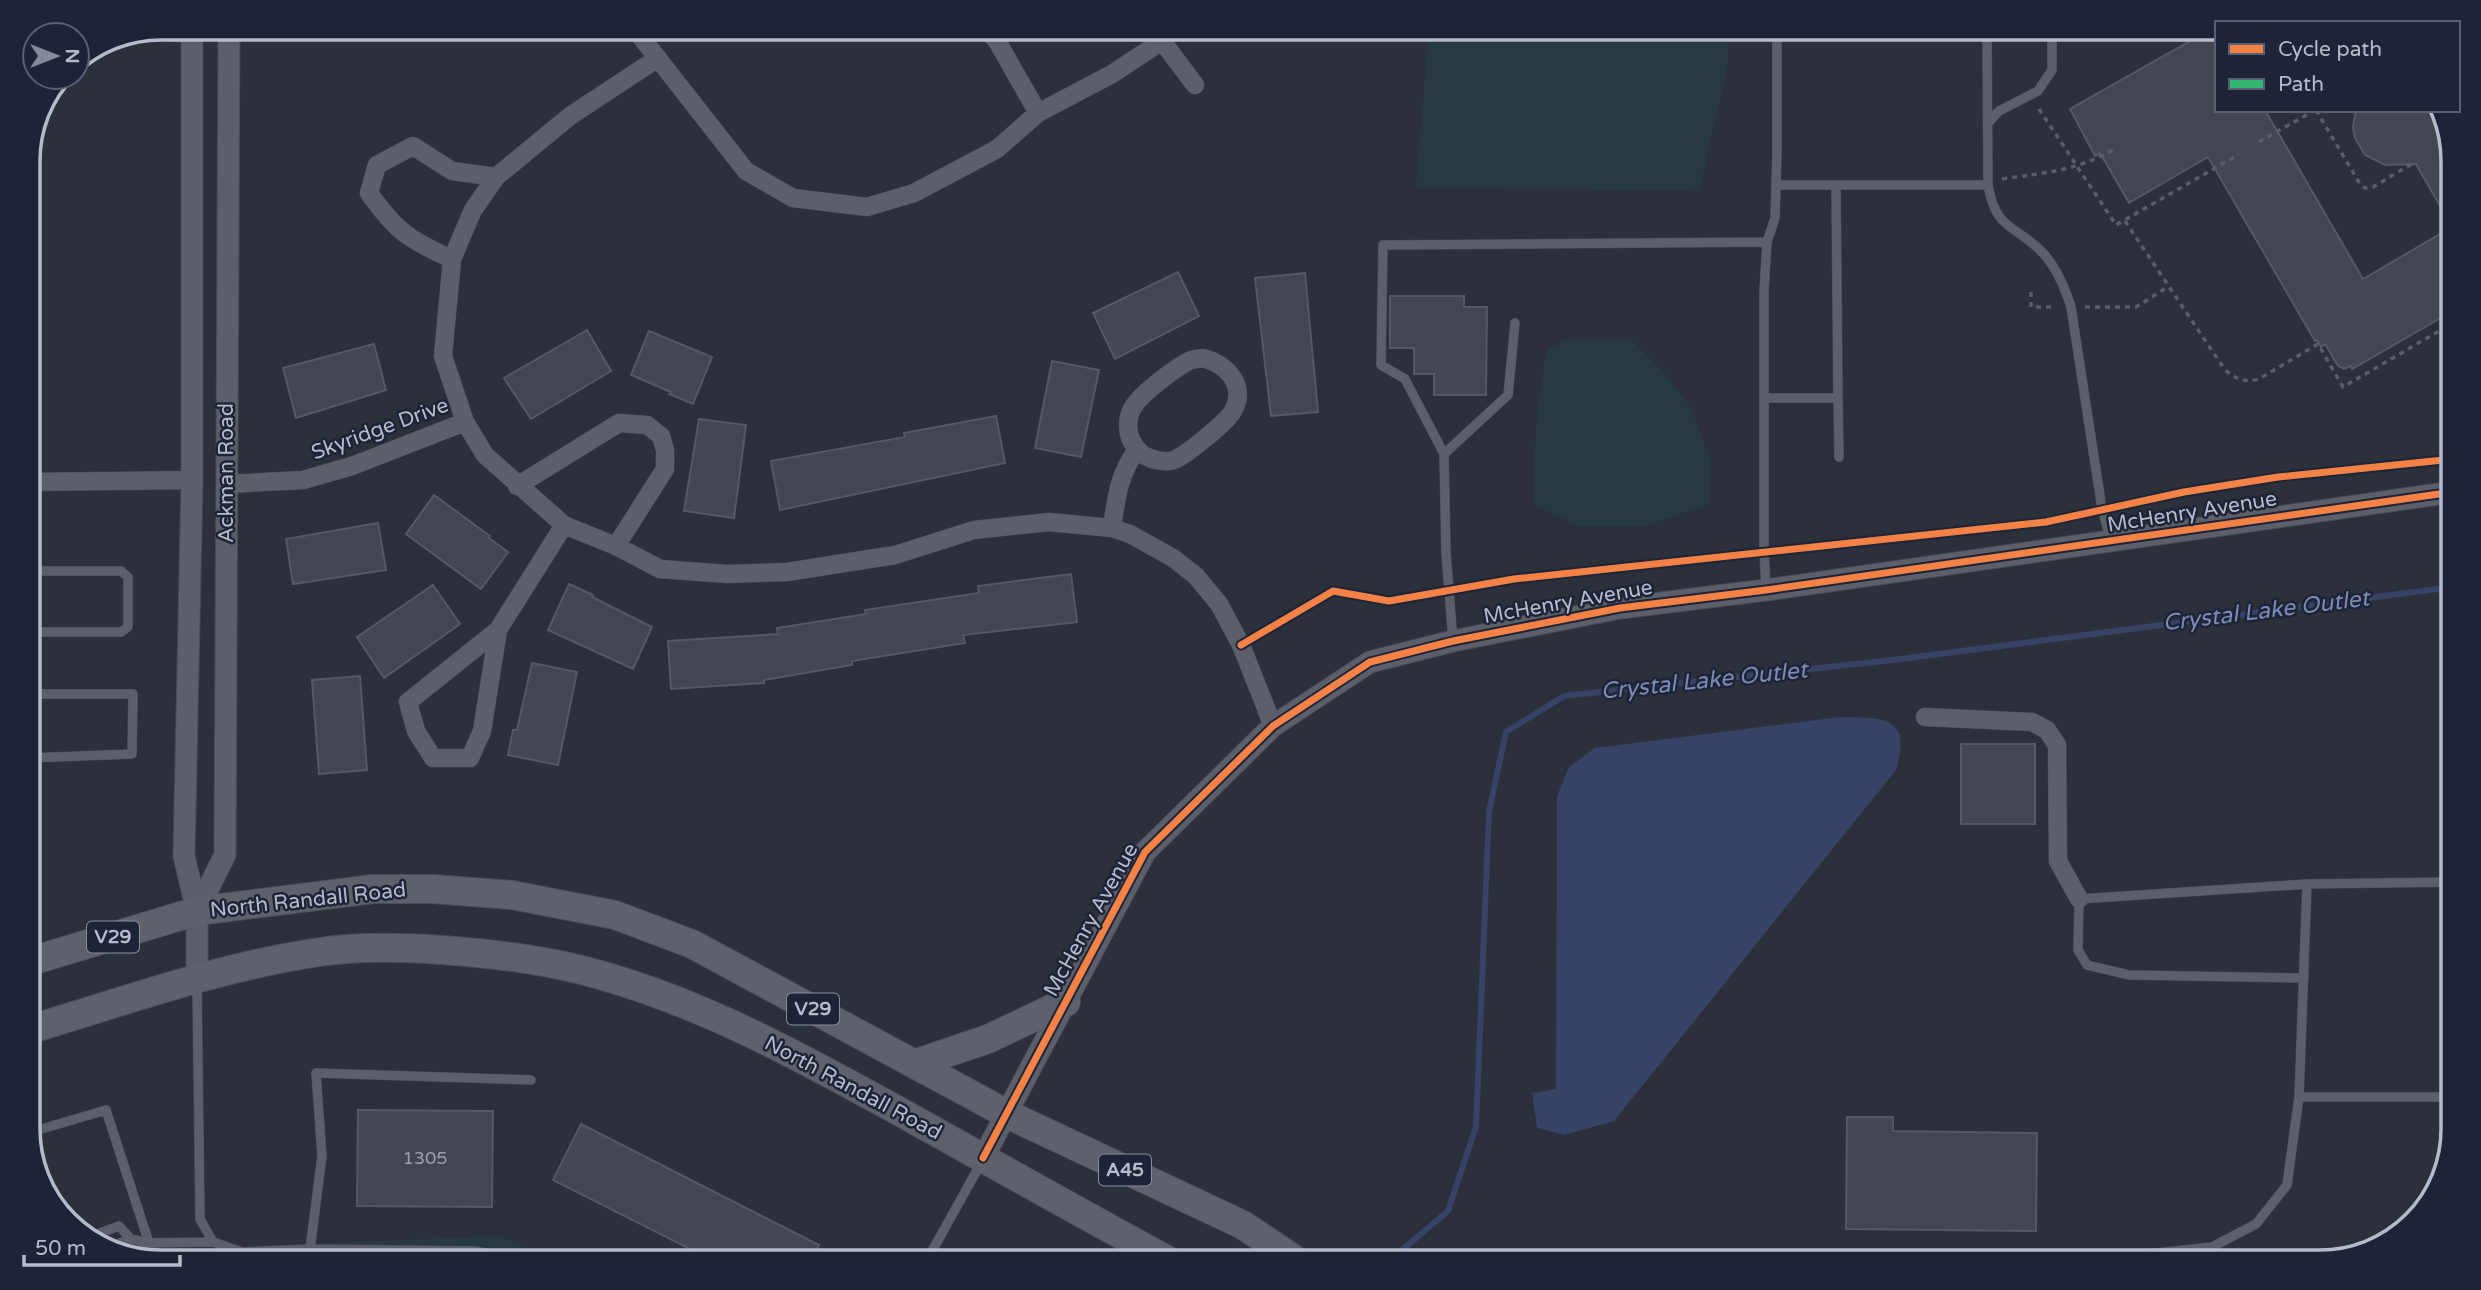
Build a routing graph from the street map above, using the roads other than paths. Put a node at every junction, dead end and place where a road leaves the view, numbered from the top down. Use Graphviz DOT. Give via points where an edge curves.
graph roads {
  1 [pos="192,40"];
  2 [pos="229,40"];
  3 [pos="644,40"];
  4 [pos="995,40"];
  5 [pos="1161,40"];
  6 [pos="1171,40"];
  7 [pos="1777,40"];
  8 [pos="1987,40"];
  9 [pos="2052,40"];
  10 [pos="658,58"];
  11 [pos="1195,85"];
  12 [pos="1038,113"];
  13 [pos="1988,123"];
  14 [pos="496,177"];
  15 [pos="1988,184"];
  16 [pos="1776,185"];
  17 [pos="1836,185"];
  18 [pos="1767,242"];
  19 [pos="452,259"];
  20 [pos="1515,323"];
  21 [pos="1765,398"];
  22 [pos="1838,398"];
  23 [pos="465,422"];
  24 [pos="1137,450"];
  25 [pos="1444,454"];
  26 [pos="1839,457"];
  27 [pos="192,480"];
  28 [pos="41,482"];
  29 [pos="226,484"];
  30 [pos="517,486"];
  31 [pos="2440,494"];
  32 [pos="564,524"];
  33 [pos="1112,528"];
  34 [pos="2111,542"];
  35 [pos="616,546"];
  36 [pos="41,571"];
  37 [pos="1766,590"];
  38 [pos="498,630"];
  39 [pos="41,632"];
  40 [pos="1453,641"];
  41 [pos="41,694"];
  42 [pos="1925,718"];
  43 [pos="1273,726"];
  44 [pos="41,758"];
  45 [pos="2441,882"];
  46 [pos="2307,884"];
  47 [pos="2079,899"];
  48 [pos="197,911"];
  49 [pos="41,958"];
  50 [pos="2304,978"];
  51 [pos="197,979"];
  52 [pos="1066,1002"];
  53 [pos="41,1026"];
  54 [pos="914,1064"];
  55 [pos="531,1080"];
  56 [pos="2299,1097"];
  57 [pos="2441,1097"];
  58 [pos="1007,1114"];
  59 [pos="41,1129"];
  60 [pos="983,1158"];
  61 [pos="101,1233"];
  62 [pos="131,1239"];
  63 [pos="149,1242"];
  64 [pos="213,1242"];
  65 [pos="121,1243"];
  66 [pos="310,1249"];
  67 [pos="236,1250"];
  68 [pos="287,1250"];
  69 [pos="392,1250"];
  70 [pos="933,1250"];
  71 [pos="1149,1250"];
  72 [pos="1280,1250"];
  73 [pos="2184,1250"];
  1 -- 27 [label="street, Ackman Road"];
  2 -- 29 [label="street, Ackman Road"];
  3 -- 10 [label="street"];
  4 -- 12 [label="street"];
  5 -- 12 [label="street" via="1112,74"];
  6 -- 11 [label="street"];
  7 -- 16 [label="lane"];
  8 -- 13 [label="lane"];
  9 -- 13 [label="lane" via="2052,70 2038,91 1999,111"];
  10 -- 12 [label="street" via="746,171 793,198 867,207 914,193 996,149"];
  10 -- 14 [label="street" via="570,116"];
  13 -- 15 [label="lane"];
  14 -- 19 [label="street" via="473,209"];
  14 -- 19 [label="street" via="452,171 413,146 377,166 369,193 388,221 416,243"];
  15 -- 17 [label="lane"];
  15 -- 34 [label="lane" via="1999,219 2043,254 2067,293"];
  16 -- 17 [label="lane"];
  16 -- 18 [label="lane" via="1775,218"];
  17 -- 22 [label="lane"];
  18 -- 21 [label="lane"];
  18 -- 25 [label="lane" via="1383,244 1381,365 1405,379"];
  19 -- 23 [label="street" via="443,356"];
  20 -- 25 [label="lane" via="1507,395"];
  21 -- 22 [label="lane"];
  21 -- 37 [label="lane"];
  22 -- 26 [label="lane"];
  23 -- 29 [label="street, Skyridge Drive" via="303,480"];
  23 -- 30 [label="street" via="485,456"];
  24 -- 24 [label="street" via="1162,462 1176,460 1226,421 1237,396 1228,370 1203,358 1189,360 1139,399 1128,424"];
  24 -- 33 [label="street" via="1118,486"];
  25 -- 40 [label="lane"];
  27 -- 28 [label="street"];
  27 -- 48 [label="street, Ackman Road" via="184,856"];
  29 -- 48 [label="street, Ackman Road" via="225,855"];
  30 -- 32 [label="street"];
  30 -- 35 [label="street" via="619,423 647,425 661,436 665,469"];
  31 -- 34 [label="street, McHenry Avenue"];
  32 -- 35 [label="street"];
  32 -- 38 [label="street"];
  33 -- 35 [label="street" via="1049,522 974,530 895,555 787,572 660,569"];
  33 -- 43 [label="street" via="1173,558 1196,576 1219,604 1241,645"];
  34 -- 37 [label="street, McHenry Avenue"];
  36 -- 39 [label="lane" via="121,571 128,577 128,627 121,632"];
  37 -- 40 [label="street, McHenry Avenue" via="1620,608"];
  38 -- 38 [label="street" via="408,702 416,731 433,758 470,758 482,731"];
  40 -- 43 [label="street, McHenry Avenue" via="1370,662"];
  41 -- 44 [label="lane" via="133,694 132,754"];
  42 -- 47 [label="street" via="2032,722 2047,730 2057,746 2058,861"];
  43 -- 52 [label="street, McHenry Avenue" via="1145,852"];
  45 -- 46 [label="lane"];
  46 -- 47 [label="lane"];
  46 -- 50 [label="lane"];
  47 -- 50 [label="lane" via="2078,950 2087,965 2129,975"];
  48 -- 49 [label="main road, North Randall Road / V29"];
  48 -- 51 [label="street, Ackman Road"];
  48 -- 54 [label="main road, North Randall Road / V29" via="373,889 433,889 512,895 615,915 692,944"];
  50 -- 56 [label="lane"];
  51 -- 53 [label="main road, North Randall Road / V29"];
  51 -- 60 [label="main road, North Randall Road / V29" via="315,953 392,949 495,954 599,974 727,1022"];
  51 -- 64 [label="lane" via="200,1219"];
  52 -- 54 [label="main road" via="988,1039"];
  52 -- 58 [label="street, McHenry Avenue"];
  54 -- 58 [label="main road, North Randall Road / V29"];
  55 -- 66 [label="lane" via="316,1073 322,1156"];
  56 -- 57 [label="lane"];
  56 -- 73 [label="lane" via="2287,1185 2256,1223 2212,1247"];
  58 -- 60 [label="street, McHenry Avenue"];
  58 -- 72 [label="main road, A45" via="1243,1225"];
  59 -- 63 [label="lane" via="106,1110"];
  60 -- 70 [label="lane"];
  60 -- 71 [label="main road, North Randall Road"];
  61 -- 62 [label="lane" via="119,1226"];
  62 -- 63 [label="lane"];
  62 -- 65 [label="lane"];
  63 -- 64 [label="lane"];
  64 -- 67 [label="lane"];
  66 -- 68 [label="lane"];
  66 -- 69 [label="lane"];
}
